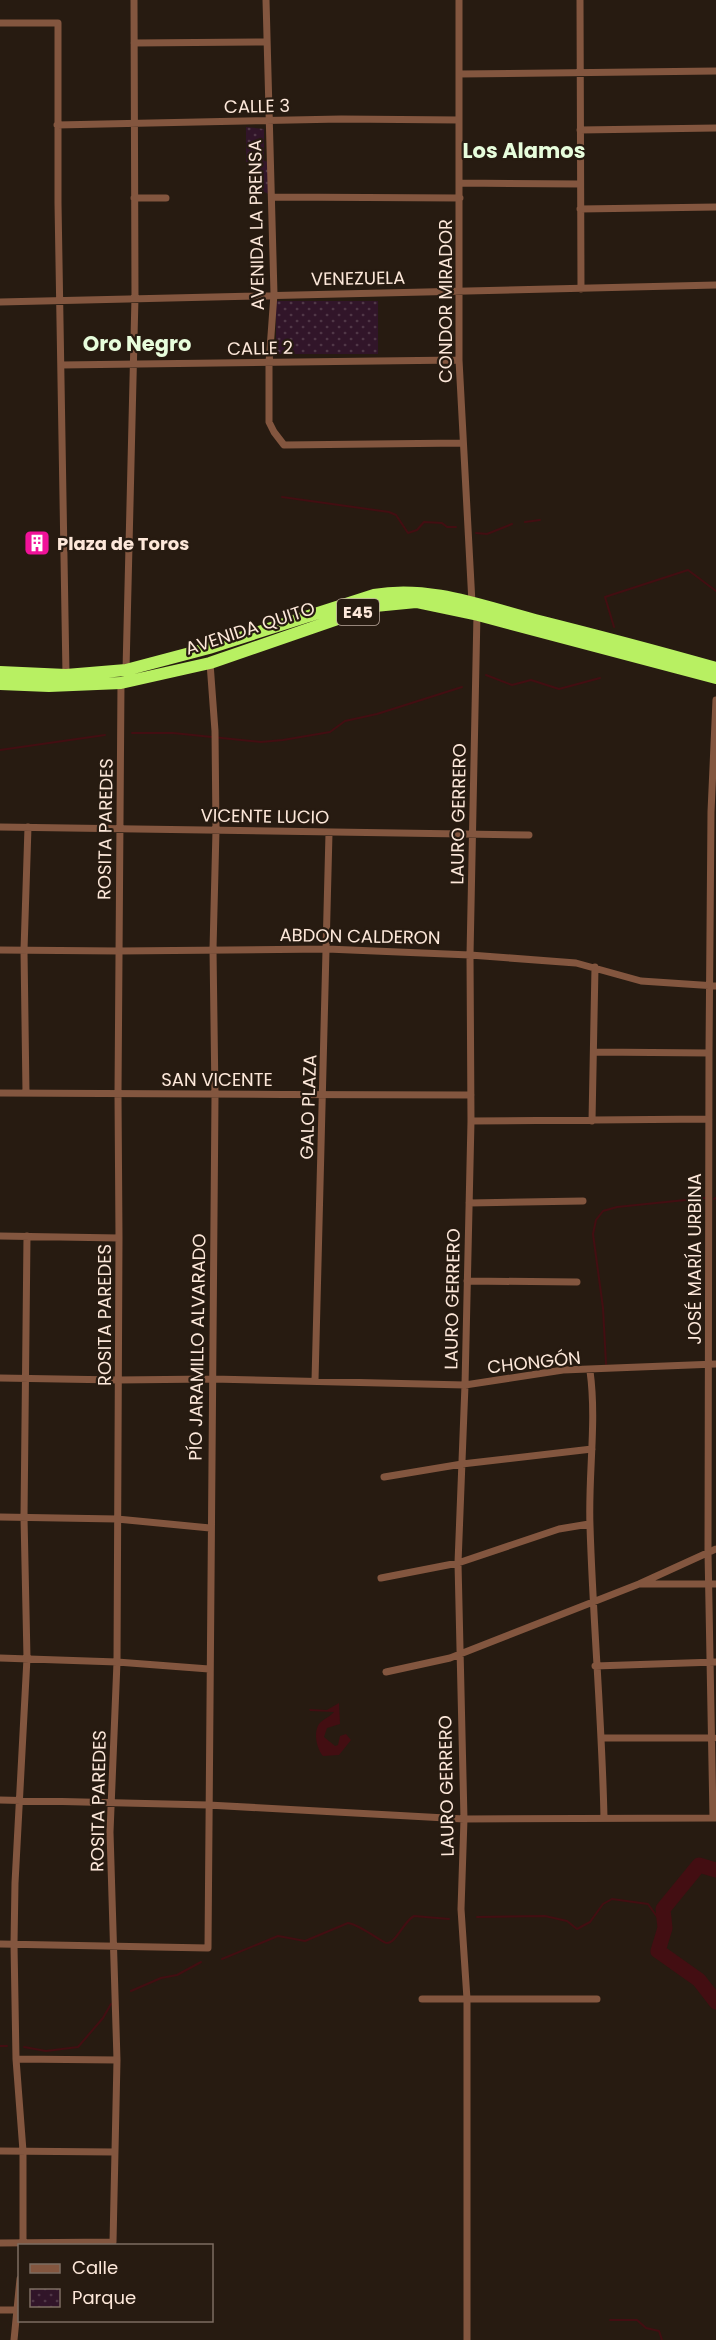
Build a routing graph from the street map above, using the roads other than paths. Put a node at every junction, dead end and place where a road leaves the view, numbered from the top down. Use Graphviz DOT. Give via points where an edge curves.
graph roads {
  1 [pos="134,0"];
  2 [pos="266,0"];
  3 [pos="459,0"];
  4 [pos="580,0"];
  5 [pos="0,23"];
  6 [pos="267,42"];
  7 [pos="134,43"];
  8 [pos="716,72"];
  9 [pos="580,73"];
  10 [pos="459,74"];
  11 [pos="269,120"];
  12 [pos="459,120"];
  13 [pos="135,124"];
  14 [pos="57,125"];
  15 [pos="716,128"];
  16 [pos="579,130"];
  17 [pos="459,183"];
  18 [pos="580,184"];
  19 [pos="135,198"];
  20 [pos="166,198"];
  21 [pos="272,198"];
  22 [pos="460,198"];
  23 [pos="716,207"];
  24 [pos="580,209"];
  25 [pos="716,285"];
  26 [pos="581,289"];
  27 [pos="459,291"];
  28 [pos="274,294"];
  29 [pos="135,297"];
  30 [pos="0,302"];
  31 [pos="59,302"];
  32 [pos="459,360"];
  33 [pos="269,363"];
  34 [pos="61,365"];
  35 [pos="132,365"];
  36 [pos="463,442"];
  37 [pos="472,602"];
  38 [pos="478,615"];
  39 [pos="210,663"];
  40 [pos="716,668"];
  41 [pos="126,670"];
  42 [pos="0,672"];
  43 [pos="66,675"];
  44 [pos="716,678"];
  45 [pos="121,683"];
  46 [pos="0,684"];
  47 [pos="716,700"];
  48 [pos="715,716"];
  49 [pos="714,813"];
  50 [pos="0,827"];
  51 [pos="28,827"];
  52 [pos="121,827"];
  53 [pos="216,830"];
  54 [pos="329,832"];
  55 [pos="529,835"];
  56 [pos="474,836"];
  57 [pos="713,900"];
  58 [pos="327,949"];
  59 [pos="0,950"];
  60 [pos="24,950"];
  61 [pos="213,950"];
  62 [pos="118,951"];
  63 [pos="470,955"];
  64 [pos="595,968"];
  65 [pos="713,986"];
  66 [pos="594,1052"];
  67 [pos="709,1053"];
  68 [pos="0,1093"];
  69 [pos="26,1093"];
  70 [pos="324,1093"];
  71 [pos="118,1094"];
  72 [pos="471,1095"];
  73 [pos="215,1096"];
  74 [pos="709,1119"];
  75 [pos="471,1121"];
  76 [pos="592,1121"];
  77 [pos="583,1201"];
  78 [pos="469,1203"];
  79 [pos="0,1236"];
  80 [pos="27,1236"];
  81 [pos="119,1238"];
  82 [pos="468,1281"];
  83 [pos="578,1282"];
  84 [pos="712,1364"];
  85 [pos="590,1371"];
  86 [pos="0,1378"];
  87 [pos="25,1379"];
  88 [pos="212,1379"];
  89 [pos="118,1380"];
  90 [pos="315,1382"];
  91 [pos="465,1385"];
  92 [pos="592,1449"];
  93 [pos="462,1464"];
  94 [pos="384,1477"];
  95 [pos="0,1517"];
  96 [pos="24,1517"];
  97 [pos="117,1520"];
  98 [pos="590,1524"];
  99 [pos="210,1528"];
  100 [pos="716,1549"];
  101 [pos="708,1552"];
  102 [pos="458,1563"];
  103 [pos="381,1578"];
  104 [pos="639,1584"];
  105 [pos="712,1584"];
  106 [pos="594,1602"];
  107 [pos="459,1654"];
  108 [pos="0,1658"];
  109 [pos="27,1658"];
  110 [pos="117,1662"];
  111 [pos="713,1662"];
  112 [pos="595,1666"];
  113 [pos="209,1669"];
  114 [pos="386,1672"];
  115 [pos="602,1738"];
  116 [pos="714,1738"];
  117 [pos="0,1800"];
  118 [pos="20,1801"];
  119 [pos="112,1804"];
  120 [pos="208,1805"];
  121 [pos="604,1818"];
  122 [pos="715,1818"];
  123 [pos="464,1819"];
  124 [pos="0,1944"];
  125 [pos="14,1944"];
  126 [pos="114,1947"];
  127 [pos="422,1999"];
  128 [pos="467,1999"];
  129 [pos="597,1999"];
  130 [pos="16,2059"];
  131 [pos="117,2060"];
  132 [pos="0,2151"];
  133 [pos="23,2151"];
  134 [pos="114,2152"];
  135 [pos="0,2243"];
  136 [pos="23,2244"];
  137 [pos="0,2310"];
  138 [pos="18,2310"];
  139 [pos="14,2340"];
  140 [pos="467,2340"];
  1 -- 7 [label="street"];
  2 -- 6 [label="street, AVENIDA LA PRENSA"];
  3 -- 10 [label="street, CONDOR MIRADOR"];
  4 -- 9 [label="street"];
  5 -- 14 [label="street" via="58,22"];
  6 -- 7 [label="street"];
  6 -- 11 [label="street, AVENIDA LA PRENSA"];
  7 -- 13 [label="street"];
  8 -- 9 [label="street"];
  9 -- 10 [label="street"];
  9 -- 16 [label="street"];
  10 -- 12 [label="street, CONDOR MIRADOR"];
  11 -- 12 [label="street, CALLE 3"];
  11 -- 13 [label="street, CALLE 3"];
  11 -- 21 [label="street, AVENIDA LA PRENSA"];
  12 -- 17 [label="street, CONDOR MIRADOR"];
  13 -- 14 [label="street, CALLE 3"];
  13 -- 19 [label="street"];
  14 -- 31 [label="street"];
  15 -- 16 [label="street"];
  16 -- 18 [label="street"];
  17 -- 18 [label="street"];
  17 -- 22 [label="street, CONDOR MIRADOR"];
  18 -- 24 [label="street"];
  19 -- 20 [label="street"];
  19 -- 29 [label="street"];
  21 -- 22 [label="street"];
  21 -- 28 [label="street, AVENIDA LA PRENSA"];
  22 -- 27 [label="street, CONDOR MIRADOR"];
  23 -- 24 [label="street"];
  24 -- 26 [label="street"];
  25 -- 26 [label="street, VENEZUELA"];
  26 -- 27 [label="street, VENEZUELA"];
  27 -- 28 [label="street, VENEZUELA"];
  27 -- 32 [label="street, CONDOR MIRADOR"];
  28 -- 29 [label="street, VENEZUELA"];
  28 -- 33 [label="street, AVENIDA LA PRENSA"];
  29 -- 31 [label="street, VENEZUELA"];
  29 -- 35 [label="street"];
  30 -- 31 [label="street, VENEZUELA"];
  31 -- 34 [label="street"];
  32 -- 33 [label="street, CALLE 2"];
  32 -- 36 [label="street, CONDOR MIRADOR"];
  33 -- 35 [label="street, CALLE 2"];
  33 -- 36 [label="street, AVENIDA LA PRENSA" via="269,422 284,445"];
  34 -- 35 [label="street, CALLE 2"];
  34 -- 43 [label="street"];
  35 -- 41 [label="street"];
  36 -- 37 [label="street, CONDOR MIRADOR"];
  37 -- 38 [label="street"];
  37 -- 40 [label="highway, AVENIDA QUITO / E45"];
  37 -- 41 [label="highway, AVENIDA QUITO / E45" via="416,592 374,595"];
  38 -- 39 [label="highway, AVENIDA QUITO / E45" via="416,602 375,606"];
  38 -- 44 [label="highway, AVENIDA QUITO / E45"];
  38 -- 56 [label="street, LAURO GERRERO" via="474,656"];
  39 -- 45 [label="highway, AVENIDA QUITO / E45"];
  39 -- 53 [label="street, PÍO JARAMILLO ALVARADO"];
  41 -- 43 [label="highway, AVENIDA QUITO / E45"];
  42 -- 43 [label="highway, AVENIDA QUITO / E45"];
  45 -- 46 [label="highway, AVENIDA QUITO / E45"];
  45 -- 52 [label="street, ROSITA PAREDES"];
  47 -- 48 [label="street, JOSÉ MARÍA URBINA"];
  48 -- 49 [label="street, JOSÉ MARÍA URBINA"];
  49 -- 57 [label="street, JOSÉ MARÍA URBINA"];
  50 -- 51 [label="street, VICENTE LUCIO"];
  51 -- 52 [label="street, VICENTE LUCIO"];
  51 -- 60 [label="street"];
  52 -- 53 [label="street, VICENTE LUCIO"];
  52 -- 62 [label="street, ROSITA PAREDES"];
  53 -- 54 [label="street, VICENTE LUCIO"];
  53 -- 61 [label="street, PÍO JARAMILLO ALVARADO"];
  54 -- 56 [label="street, VICENTE LUCIO"];
  54 -- 58 [label="street, GALO PLAZA"];
  55 -- 56 [label="street, VICENTE LUCIO"];
  56 -- 63 [label="street, LAURO GERRERO"];
  57 -- 65 [label="street, JOSÉ MARÍA URBINA"];
  58 -- 61 [label="street, ABDON CALDERON"];
  58 -- 63 [label="street, ABDON CALDERON"];
  58 -- 70 [label="street, GALO PLAZA"];
  59 -- 60 [label="street, ABDON CALDERON"];
  60 -- 62 [label="street, ABDON CALDERON"];
  60 -- 69 [label="street"];
  61 -- 62 [label="street, ABDON CALDERON"];
  61 -- 73 [label="street, PÍO JARAMILLO ALVARADO"];
  62 -- 71 [label="street, ROSITA PAREDES"];
  63 -- 64 [label="street, ABDON CALDERON" via="576,963"];
  63 -- 72 [label="street, LAURO GERRERO"];
  64 -- 65 [label="street, ABDON CALDERON" via="641,981"];
  64 -- 66 [label="street"];
  65 -- 67 [label="street, JOSÉ MARÍA URBINA"];
  66 -- 67 [label="street"];
  66 -- 76 [label="street"];
  67 -- 74 [label="street, JOSÉ MARÍA URBINA"];
  68 -- 69 [label="street, SAN VICENTE"];
  69 -- 71 [label="street, SAN VICENTE"];
  70 -- 72 [label="street, SAN VICENTE"];
  70 -- 73 [label="street, SAN VICENTE"];
  70 -- 90 [label="street, GALO PLAZA"];
  71 -- 73 [label="street, SAN VICENTE"];
  71 -- 81 [label="street, ROSITA PAREDES"];
  72 -- 75 [label="street, LAURO GERRERO"];
  73 -- 88 [label="street, PÍO JARAMILLO ALVARADO"];
  74 -- 76 [label="street"];
  74 -- 84 [label="street, JOSÉ MARÍA URBINA"];
  75 -- 76 [label="street"];
  75 -- 78 [label="street, LAURO GERRERO"];
  77 -- 78 [label="street"];
  78 -- 82 [label="street, LAURO GERRERO"];
  79 -- 80 [label="street"];
  80 -- 81 [label="street"];
  80 -- 87 [label="street"];
  81 -- 89 [label="street, ROSITA PAREDES"];
  82 -- 83 [label="street"];
  82 -- 91 [label="street, LAURO GERRERO"];
  84 -- 85 [label="street, CHONGÓN"];
  84 -- 101 [label="street, JOSÉ MARÍA URBINA"];
  85 -- 91 [label="street, CHONGÓN" via="563,1370"];
  85 -- 92 [label="street"];
  86 -- 87 [label="street, CHONGÓN"];
  87 -- 89 [label="street, CHONGÓN"];
  87 -- 96 [label="street"];
  88 -- 89 [label="street, CHONGÓN"];
  88 -- 90 [label="street, CHONGÓN"];
  88 -- 99 [label="street, PÍO JARAMILLO ALVARADO"];
  89 -- 97 [label="street, ROSITA PAREDES"];
  90 -- 91 [label="street, CHONGÓN"];
  91 -- 93 [label="street, LAURO GERRERO"];
  92 -- 93 [label="street"];
  92 -- 98 [label="street"];
  93 -- 94 [label="street"];
  93 -- 102 [label="street, LAURO GERRERO"];
  95 -- 96 [label="street"];
  96 -- 97 [label="street"];
  96 -- 109 [label="street"];
  97 -- 99 [label="street"];
  97 -- 110 [label="street, ROSITA PAREDES"];
  98 -- 102 [label="street" via="559,1530"];
  98 -- 106 [label="street"];
  99 -- 113 [label="street, PÍO JARAMILLO ALVARADO"];
  100 -- 101 [label="street"];
  101 -- 104 [label="street"];
  101 -- 105 [label="street, JOSÉ MARÍA URBINA"];
  102 -- 103 [label="street"];
  102 -- 107 [label="street, LAURO GERRERO"];
  104 -- 105 [label="street"];
  104 -- 106 [label="street"];
  105 -- 111 [label="street, JOSÉ MARÍA URBINA"];
  106 -- 107 [label="street"];
  106 -- 112 [label="street"];
  107 -- 114 [label="street"];
  107 -- 123 [label="street, LAURO GERRERO"];
  108 -- 109 [label="street"];
  109 -- 110 [label="street"];
  109 -- 118 [label="street"];
  110 -- 113 [label="street"];
  110 -- 119 [label="street, ROSITA PAREDES"];
  111 -- 112 [label="street"];
  111 -- 116 [label="street, JOSÉ MARÍA URBINA"];
  112 -- 115 [label="street"];
  113 -- 120 [label="street, PÍO JARAMILLO ALVARADO"];
  115 -- 116 [label="street"];
  115 -- 121 [label="street"];
  116 -- 122 [label="street, JOSÉ MARÍA URBINA"];
  117 -- 118 [label="street"];
  118 -- 119 [label="street"];
  118 -- 125 [label="street"];
  119 -- 120 [label="street"];
  119 -- 126 [label="street, ROSITA PAREDES"];
  120 -- 123 [label="street"];
  120 -- 126 [label="street, PÍO JARAMILLO ALVARADO" via="207,1948"];
  121 -- 122 [label="street"];
  121 -- 123 [label="street"];
  123 -- 128 [label="street, LAURO GERRERO" via="461,1909"];
  124 -- 125 [label="street"];
  125 -- 126 [label="street"];
  125 -- 130 [label="street"];
  126 -- 131 [label="street, ROSITA PAREDES"];
  127 -- 128 [label="street"];
  128 -- 129 [label="street"];
  128 -- 140 [label="street, LAURO GERRERO"];
  130 -- 131 [label="street"];
  130 -- 133 [label="street"];
  131 -- 134 [label="street, ROSITA PAREDES"];
  132 -- 133 [label="street"];
  133 -- 134 [label="street"];
  133 -- 136 [label="street"];
  134 -- 136 [label="street, ROSITA PAREDES" via="113,2242"];
  135 -- 136 [label="street"];
  137 -- 138 [label="street"];
  138 -- 139 [label="street"];
}
